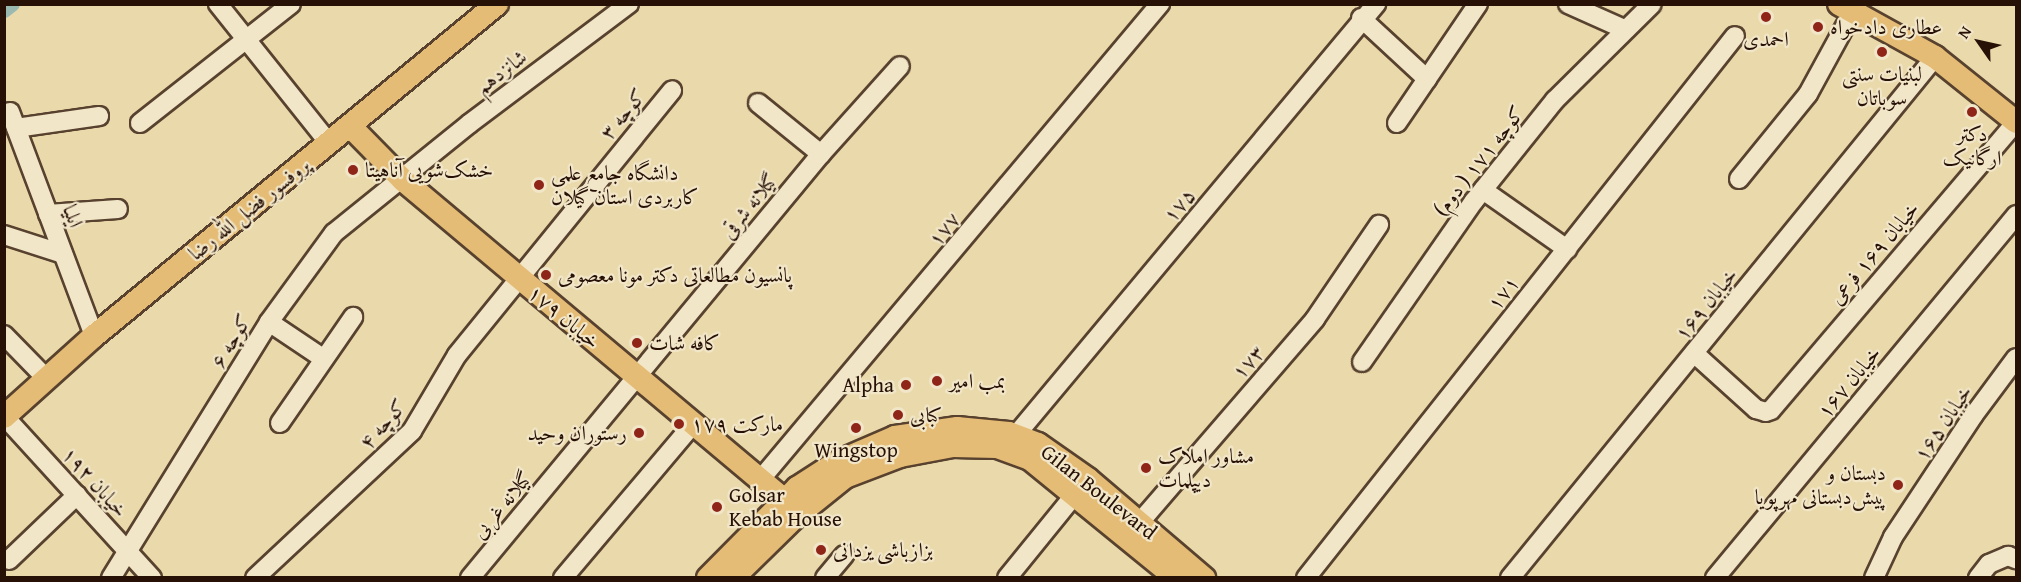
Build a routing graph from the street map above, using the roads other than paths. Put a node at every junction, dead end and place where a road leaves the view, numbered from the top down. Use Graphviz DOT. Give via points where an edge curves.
graph roads {
  1 [pos="218,4"];
  2 [pos="291,4"];
  3 [pos="497,4"];
  4 [pos="629,4"];
  5 [pos="1160,4"];
  6 [pos="1376,4"];
  7 [pos="1478,4"];
  8 [pos="1568,4"];
  9 [pos="1652,4"];
  10 [pos="1850,7"];
  11 [pos="1361,18"];
  12 [pos="1624,29"];
  13 [pos="1736,36"];
  14 [pos="247,40"];
  15 [pos="1935,57"];
  16 [pos="900,66"];
  17 [pos="1427,79"];
  18 [pos="672,90"];
  19 [pos="758,103"];
  20 [pos="99,116"];
  21 [pos="2016,122"];
  22 [pos="140,123"];
  23 [pos="1397,123"];
  24 [pos="350,126"];
  25 [pos="329,143"];
  26 [pos="822,154"];
  27 [pos="1739,179"];
  28 [pos="403,180"];
  29 [pos="1483,190"];
  30 [pos="118,208"];
  31 [pos="48,214"];
  32 [pos="2016,215"];
  33 [pos="1379,225"];
  34 [pos="4,235"];
  35 [pos="1567,249"];
  36 [pos="63,254"];
  37 [pos="517,277"];
  38 [pos="353,317"];
  39 [pos="269,322"];
  40 [pos="4,335"];
  41 [pos="94,336"];
  42 [pos="1694,353"];
  43 [pos="2016,358"];
  44 [pos="324,359"];
  45 [pos="1362,362"];
  46 [pos="636,378"];
  47 [pos="47,379"];
  48 [pos="5,417"];
  49 [pos="280,423"];
  50 [pos="693,424"];
  51 [pos="1016,435"];
  52 [pos="760,480"];
  53 [pos="1077,493"];
  54 [pos="76,495"];
  55 [pos="785,501"];
  56 [pos="1140,522"];
  57 [pos="128,551"];
  58 [pos="844,555"];
  59 [pos="2016,559"];
  60 [pos="9,560"];
  61 [pos="1984,571"];
  62 [pos="111,578"];
  63 [pos="152,578"];
  64 [pos="255,578"];
  65 [pos="470,578"];
  66 [pos="563,578"];
  67 [pos="708,578"];
  68 [pos="734,578"];
  69 [pos="825,578"];
  70 [pos="1007,578"];
  71 [pos="1176,578"];
  72 [pos="1204,578"];
  73 [pos="1306,578"];
  74 [pos="1510,578"];
  75 [pos="1715,578"];
  76 [pos="1874,578"];
  1 -- 14 [label="street"];
  2 -- 14 [label="street"];
  3 -- 24 [label="main road, پروفسور فضل الله رضا"];
  4 -- 28 [label="street, شانزدهم" via="469,124"];
  5 -- 52 [label="street, ۱۷۷"];
  6 -- 11 [label="street, ۱۷۵"];
  7 -- 17 [label="street"];
  8 -- 12 [label="street"];
  9 -- 12 [label="street, کوچه ۱۷۱ ( دوم)"];
  10 -- 15 [label="main road"];
  10 -- 27 [label="street" via="1808,94"];
  11 -- 17 [label="street"];
  11 -- 51 [label="street, ۱۷۵"];
  12 -- 29 [label="street, کوچه ۱۷۱ ( دوم)" via="1555,100"];
  13 -- 35 [label="street, ۱۷۱"];
  14 -- 22 [label="street"];
  14 -- 25 [label="street"];
  15 -- 21 [label="main road"];
  15 -- 42 [label="street, خیابان ۱۶۹"];
  16 -- 26 [label="street, گیلانه شرقی"];
  17 -- 23 [label="street"];
  18 -- 37 [label="street, کوچه ۳"];
  19 -- 26 [label="street"];
  20 -- 31 [label="street, ایلیا" via="13,120"];
  21 -- 42 [label="street, خیابان ۱۶۹ فرعی" via="1766,412 1756,409"];
  24 -- 25 [label="main road, پروفسور فضل الله رضا"];
  24 -- 28 [label="main road, خیابان ۱۷۹"];
  25 -- 41 [label="main road, پروفسور فضل الله رضا"];
  26 -- 46 [label="street, گیلانه شرقی"];
  28 -- 37 [label="main road, خیابان ۱۷۹"];
  28 -- 39 [label="street, کوچه ۶" via="334,232"];
  29 -- 35 [label="street"];
  29 -- 45 [label="street, کوچه ۱۷۱ ( دوم)"];
  30 -- 31 [label="street"];
  31 -- 36 [label="street, ایلیا"];
  32 -- 75 [label="street, خیابان ۱۶۷"];
  33 -- 56 [label="street, ۱۷۳" via="1315,320"];
  34 -- 36 [label="street"];
  35 -- 73 [label="street, ۱۷۱"];
  36 -- 41 [label="street, ایلیا"];
  37 -- 46 [label="main road, خیابان ۱۷۹"];
  37 -- 64 [label="street, کوچه ۴" via="457,355 412,431"];
  38 -- 44 [label="street"];
  39 -- 44 [label="street"];
  39 -- 57 [label="street, کوچه ۶"];
  40 -- 47 [label="street"];
  41 -- 47 [label="main road, پروفسور فضل الله رضا"];
  42 -- 74 [label="street, خیابان ۱۶۹"];
  43 -- 76 [label="street, خیابان ۱۶۵" via="1893,537"];
  44 -- 49 [label="street"];
  46 -- 50 [label="main road, خیابان ۱۷۹"];
  46 -- 65 [label="street, گیلانه غربی"];
  47 -- 48 [label="main road, پروفسور فضل الله رضا"];
  48 -- 54 [label="street, خیابان ۱۹۲"];
  50 -- 52 [label="main road, خیابان ۱۷۹"];
  50 -- 66 [label="street"];
  51 -- 55 [label="main road, Gilan Boulevard" via="957,428 895,437 837,462"];
  51 -- 56 [label="main road, Gilan Boulevard" via="1038,444 1089,478"];
  52 -- 55 [label="main road, خیابان ۱۷۹"];
  53 -- 68 [label="main road, Gilan Boulevard" via="1030,459 997,447 953,446 900,456 845,477 793,519"];
  53 -- 70 [label="street"];
  53 -- 71 [label="main road, Gilan Boulevard"];
  54 -- 57 [label="street, خیابان ۱۹۲"];
  54 -- 60 [label="street"];
  55 -- 67 [label="main road, Gilan Boulevard"];
  56 -- 72 [label="main road, Gilan Boulevard"];
  57 -- 62 [label="street, کوچه ۶"];
  57 -- 63 [label="street, خیابان ۱۹۲"];
  58 -- 69 [label="street"];
  59 -- 61 [label="street" via="2008,556"];
}
